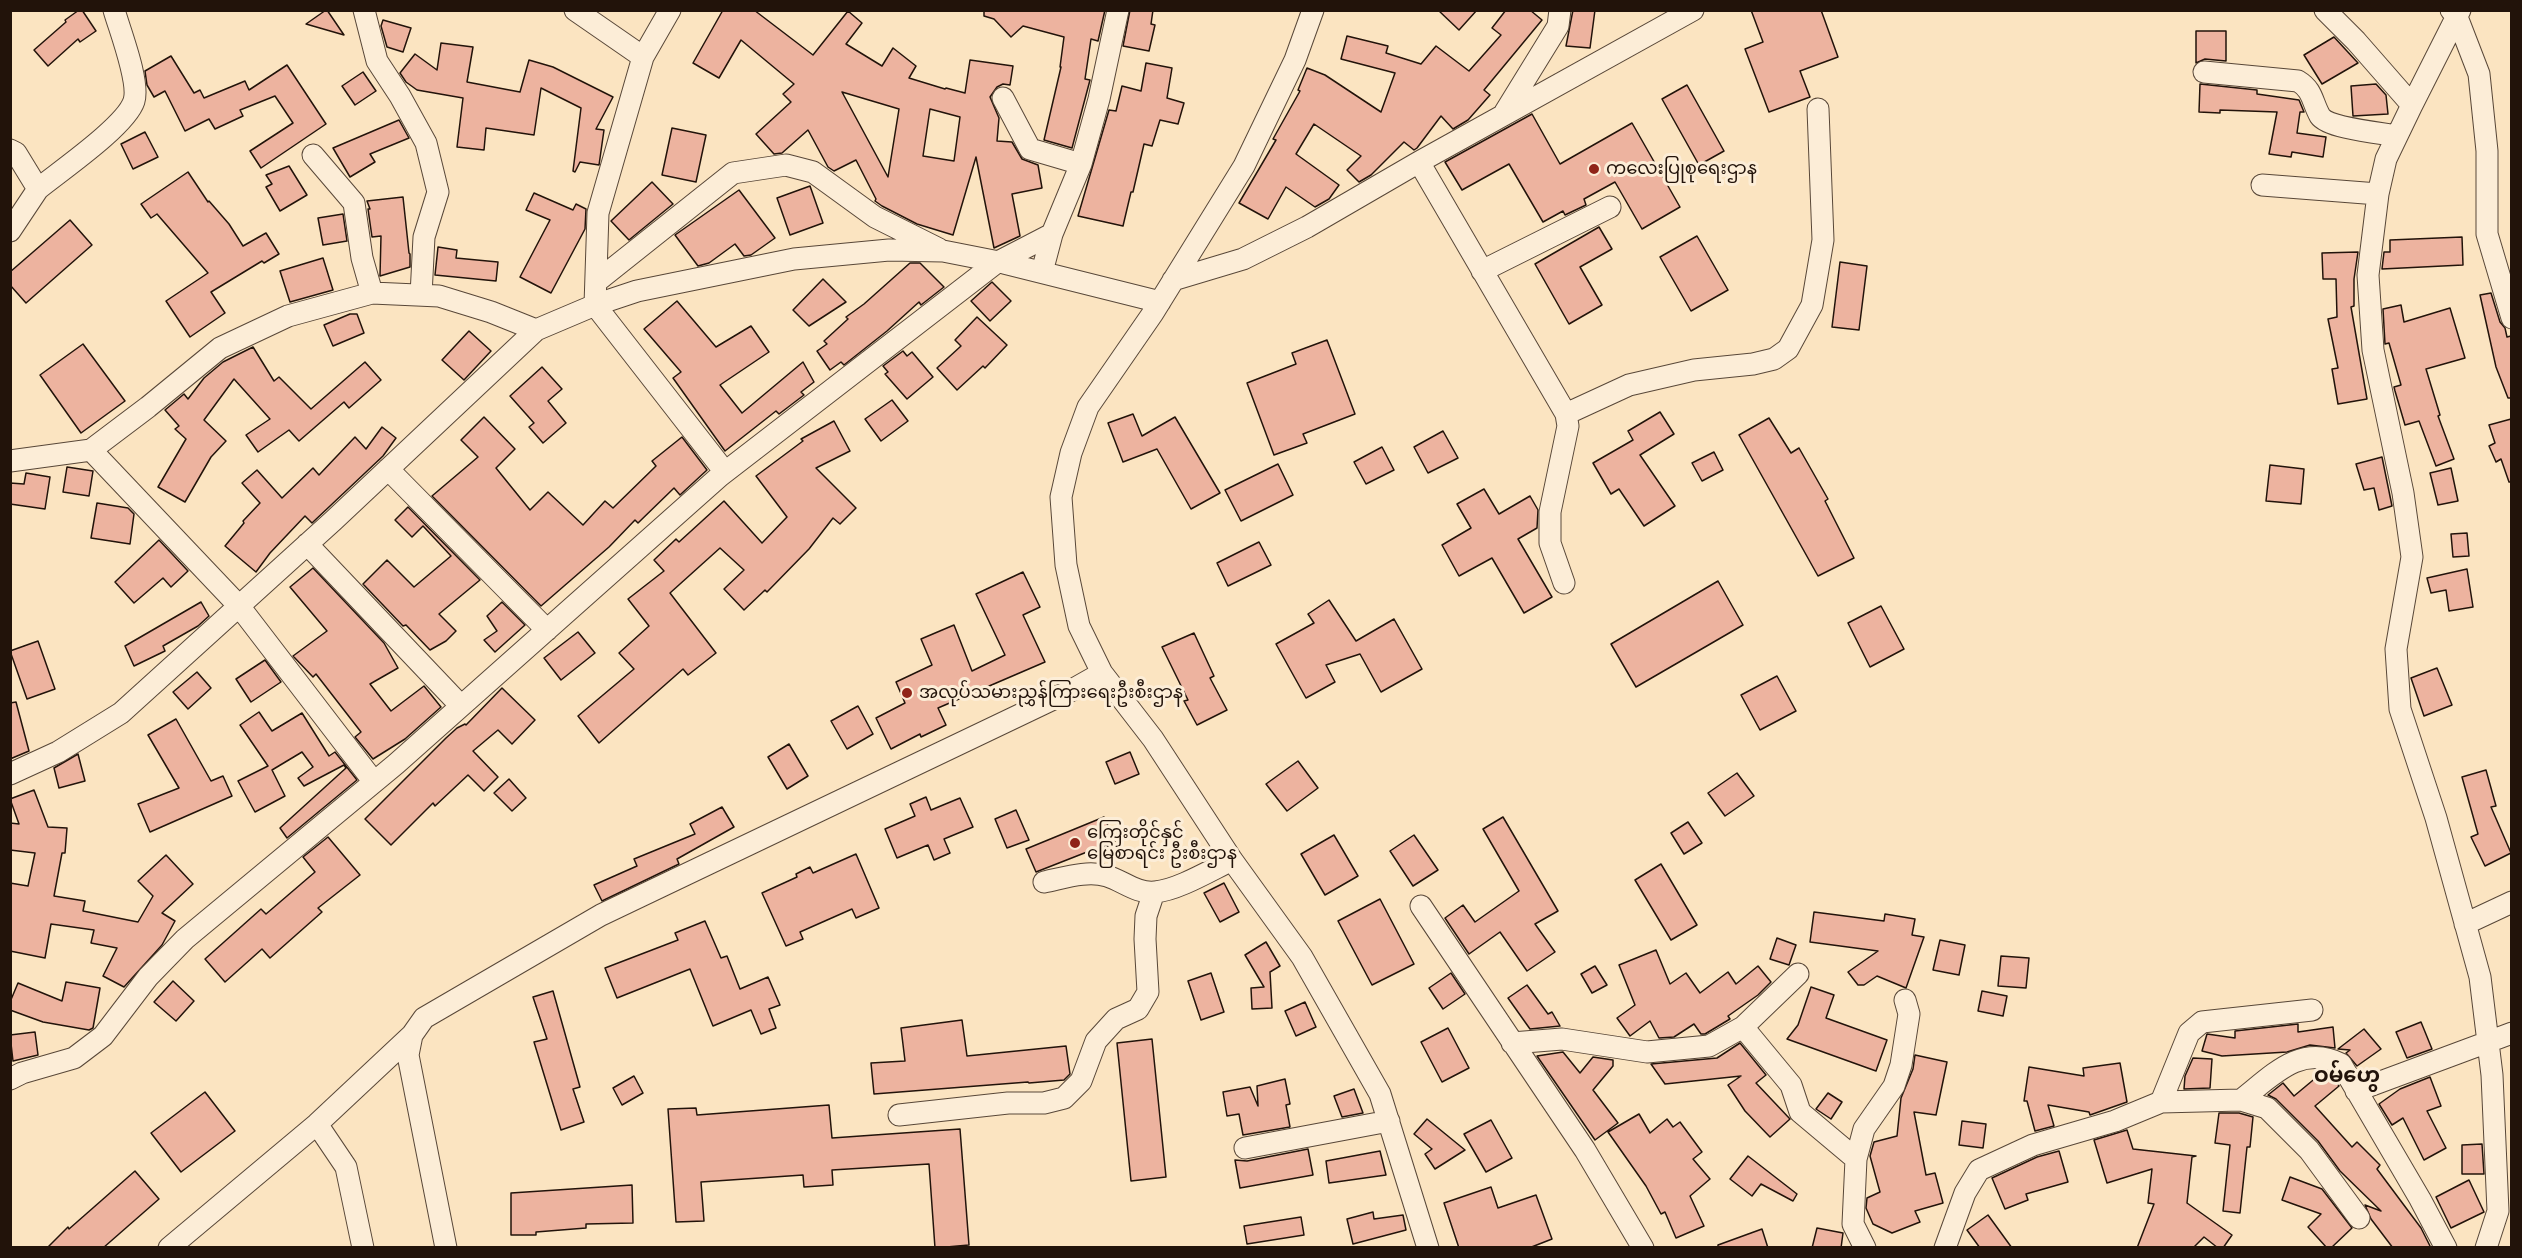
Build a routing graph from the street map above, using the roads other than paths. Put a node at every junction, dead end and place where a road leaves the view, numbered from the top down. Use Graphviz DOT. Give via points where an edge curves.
graph roads {
  1 [pos="114,10"];
  2 [pos="364,10"];
  3 [pos="575,10"];
  4 [pos="670,10"];
  5 [pos="1118,10"];
  6 [pos="1313,10"];
  7 [pos="1560,10"];
  8 [pos="1693,10"];
  9 [pos="2325,10"];
  10 [pos="2456,12"];
  11 [pos="643,57"];
  12 [pos="2204,72"];
  13 [pos="1003,98"];
  14 [pos="2412,105"];
  15 [pos="1818,109"];
  16 [pos="1503,115"];
  17 [pos="2397,136"];
  18 [pos="10,150"];
  19 [pos="313,155"];
  20 [pos="1419,162"];
  21 [pos="1081,164"];
  22 [pos="2262,185"];
  23 [pos="38,189"];
  24 [pos="2378,194"];
  25 [pos="1610,207"];
  26 [pos="10,231"];
  27 [pos="1052,234"];
  28 [pos="943,251"];
  29 [pos="996,263"];
  30 [pos="1482,271"];
  31 [pos="1042,272"];
  32 [pos="1173,280"];
  33 [pos="596,282"];
  34 [pos="372,294"];
  35 [pos="421,295"];
  36 [pos="1160,302"];
  37 [pos="595,305"];
  38 [pos="2511,318"];
  39 [pos="536,330"];
  40 [pos="1566,414"];
  41 [pos="91,450"];
  42 [pos="10,461"];
  43 [pos="388,469"];
  44 [pos="725,472"];
  45 [pos="307,544"];
  46 [pos="1564,583"];
  47 [pos="238,606"];
  48 [pos="547,630"];
  49 [pos="1102,673"];
  50 [pos="460,706"];
  51 [pos="10,774"];
  52 [pos="374,782"];
  53 [pos="1232,860"];
  54 [pos="1044,882"];
  55 [pos="1154,892"];
  56 [pos="2511,902"];
  57 [pos="1421,906"];
  58 [pos="2466,924"];
  59 [pos="1798,974"];
  60 [pos="1905,1000"];
  61 [pos="2312,1010"];
  62 [pos="1743,1027"];
  63 [pos="2511,1033"];
  64 [pos="412,1035"];
  65 [pos="2488,1041"];
  66 [pos="1512,1043"];
  67 [pos="10,1079"];
  68 [pos="2355,1091"];
  69 [pos="2241,1100"];
  70 [pos="2161,1102"];
  71 [pos="899,1115"];
  72 [pos="1389,1121"];
  73 [pos="318,1124"];
  74 [pos="1245,1148"];
  75 [pos="1856,1159"];
  76 [pos="2359,1218"];
  77 [pos="1952,1243"];
  78 [pos="169,1248"];
  79 [pos="363,1248"];
  80 [pos="446,1248"];
  81 [pos="1428,1248"];
  82 [pos="1643,1248"];
  83 [pos="1865,1248"];
  84 [pos="2446,1248"];
  85 [pos="2486,1248"];
  1 -- 23 [label="street" via="132,68 134,101 119,123"];
  2 -- 35 [label="street" via="377,61 426,143 438,192 424,237"];
  3 -- 11 [label="street"];
  4 -- 11 [label="street"];
  5 -- 21 [label="street"];
  6 -- 32 [label="street" via="1296,60 1244,166"];
  7 -- 16 [label="street" via="1558,26"];
  8 -- 16 [label="street"];
  9 -- 14 [label="street"];
  10 -- 14 [label="street"];
  10 -- 38 [label="street" via="2479,74 2487,151 2487,234"];
  11 -- 33 [label="street" via="598,213"];
  12 -- 17 [label="street" via="2298,81 2308,87 2321,117 2330,124"];
  13 -- 21 [label="street" via="1030,149"];
  14 -- 17 [label="street"];
  15 -- 40 [label="street" via="1823,240 1812,304 1788,349 1774,359 1683,372 1629,385"];
  16 -- 20 [label="street"];
  17 -- 24 [label="street" via="2386,159"];
  18 -- 23 [label="street" via="16,153"];
  19 -- 34 [label="street" via="354,203"];
  20 -- 30 [label="street"];
  20 -- 32 [label="street" via="1243,259"];
  21 -- 27 [label="street"];
  22 -- 24 [label="street"];
  23 -- 26 [label="street"];
  24 -- 58 [label="street" via="2368,275 2373,350 2412,557 2396,649 2400,709"];
  25 -- 30 [label="street"];
  27 -- 29 [label="street"];
  27 -- 31 [label="street"];
  28 -- 29 [label="street"];
  28 -- 33 [label="street" via="875,216 813,172 786,165 733,173"];
  28 -- 37 [label="street" via="889,250 794,259 637,291"];
  29 -- 31 [label="street"];
  29 -- 44 [label="street"];
  30 -- 40 [label="street"];
  31 -- 36 [label="street"];
  32 -- 36 [label="street"];
  33 -- 37 [label="street"];
  34 -- 35 [label="street"];
  34 -- 41 [label="street" via="288,316 220,348"];
  35 -- 39 [label="street" via="439,296"];
  36 -- 49 [label="street" via="1088,407 1071,453 1061,497 1066,566 1079,626"];
  37 -- 39 [label="street"];
  37 -- 44 [label="street"];
  39 -- 43 [label="street"];
  40 -- 46 [label="street" via="1568,426 1550,512 1550,543"];
  41 -- 42 [label="street"];
  41 -- 47 [label="street"];
  43 -- 45 [label="street"];
  43 -- 48 [label="street"];
  44 -- 48 [label="street"];
  45 -- 47 [label="street"];
  45 -- 50 [label="street"];
  47 -- 51 [label="street" via="121,713 58,752"];
  47 -- 52 [label="street"];
  48 -- 50 [label="street"];
  49 -- 53 [label="street" via="1153,739"];
  49 -- 64 [label="street" via="600,915 424,1018"];
  50 -- 52 [label="street"];
  52 -- 67 [label="street" via="185,939 148,977 103,1036 75,1058"];
  53 -- 55 [label="street"];
  53 -- 72 [label="street" via="1302,957 1380,1094"];
  54 -- 55 [label="street" via="1091,873"];
  55 -- 71 [label="street" via="1146,916 1148,992 1138,1009 1116,1019 1096,1041 1081,1082 1064,1098"];
  56 -- 58 [label="street"];
  57 -- 66 [label="street"];
  58 -- 65 [label="street" via="2480,977"];
  59 -- 62 [label="street"];
  60 -- 75 [label="street" via="1909,1014 1902,1065 1894,1086 1864,1129"];
  61 -- 70 [label="street" via="2202,1022 2190,1033"];
  62 -- 66 [label="street" via="1709,1046 1647,1052 1562,1039"];
  62 -- 75 [label="street" via="1791,1085 1800,1112"];
  63 -- 65 [label="street"];
  64 -- 73 [label="street"];
  64 -- 80 [label="street" via="408,1055"];
  65 -- 68 [label="street"];
  65 -- 85 [label="street" via="2498,1211"];
  66 -- 82 [label="street" via="1585,1150"];
  68 -- 69 [label="street" via="2341,1064 2331,1058 2316,1057 2293,1060"];
  68 -- 84 [label="street"];
  69 -- 70 [label="street"];
  69 -- 76 [label="street" via="2267,1108 2309,1150"];
  70 -- 77 [label="street" via="2115,1121 2033,1145 1979,1170 1965,1193"];
  72 -- 74 [label="street"];
  72 -- 81 [label="street"];
  73 -- 78 [label="street"];
  73 -- 79 [label="street" via="346,1167"];
  75 -- 83 [label="street" via="1853,1224"];
}
